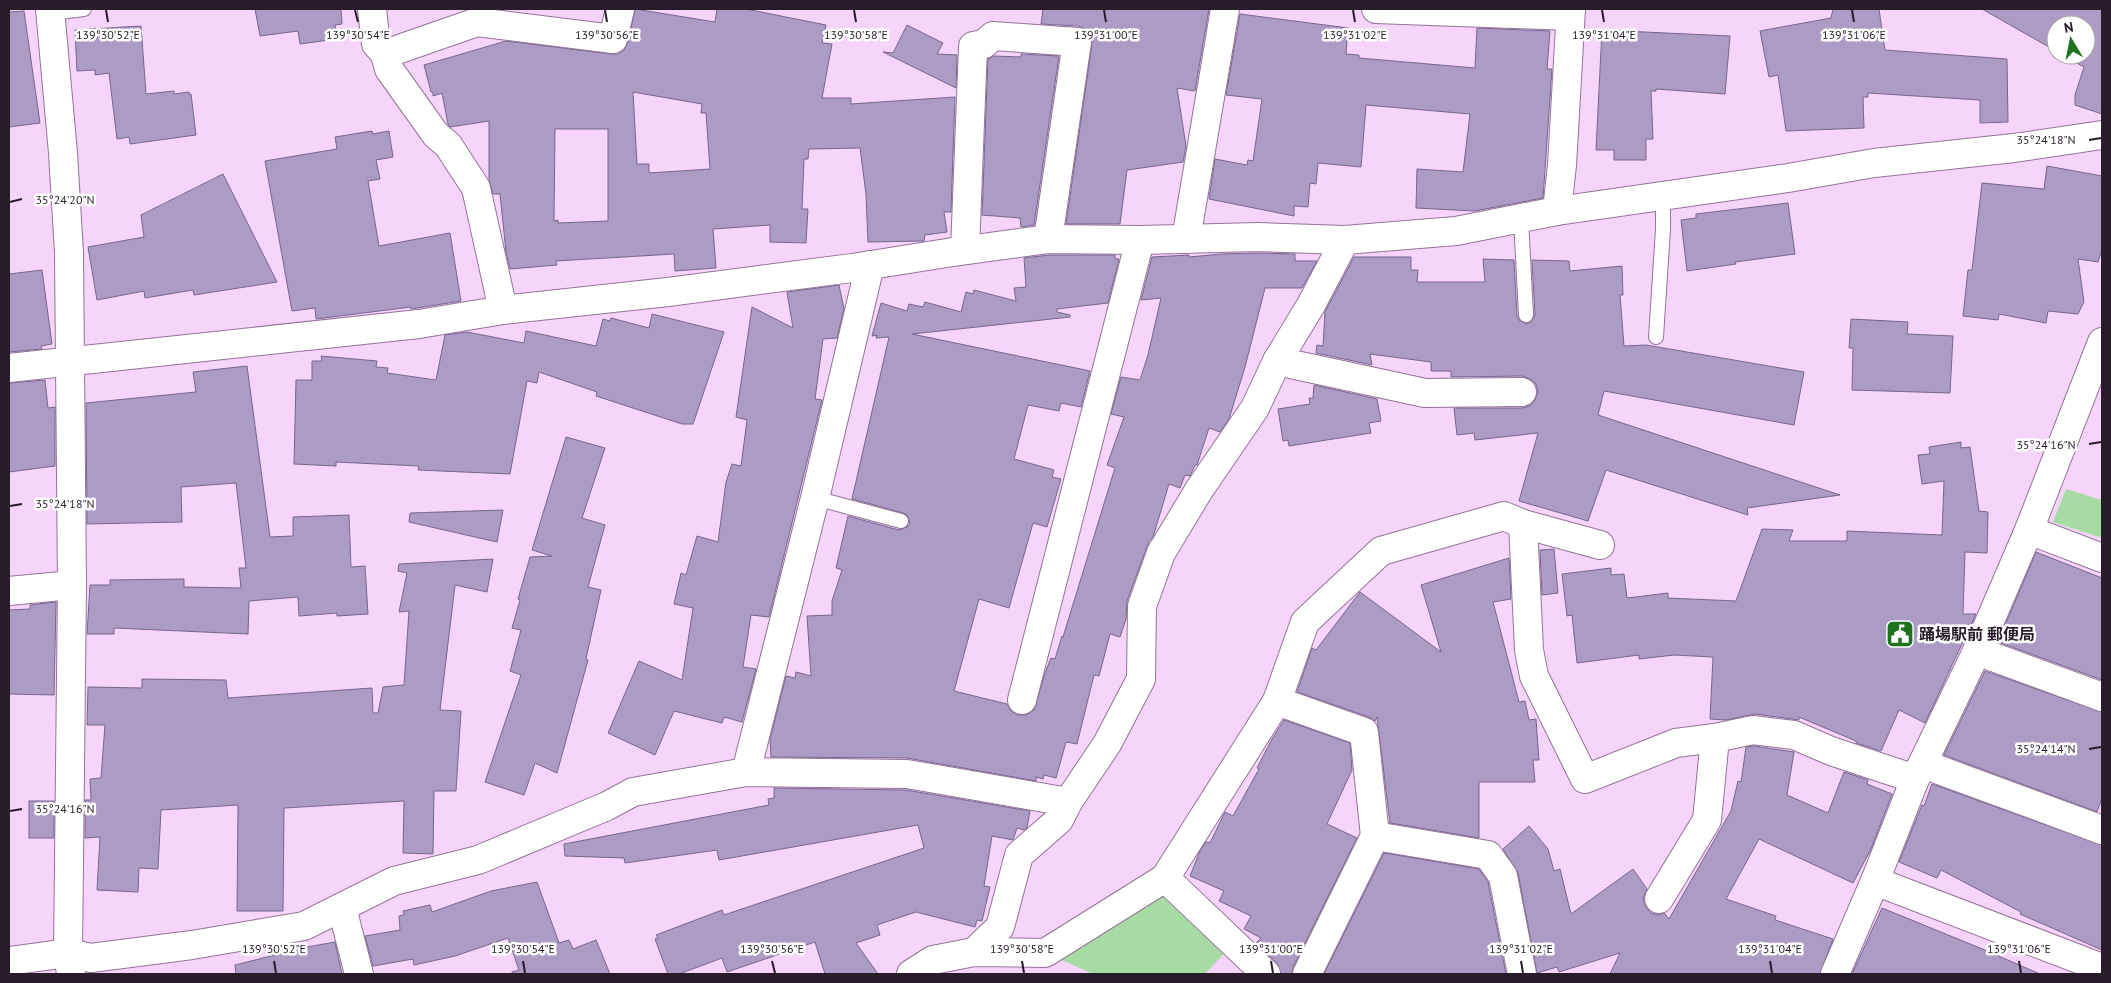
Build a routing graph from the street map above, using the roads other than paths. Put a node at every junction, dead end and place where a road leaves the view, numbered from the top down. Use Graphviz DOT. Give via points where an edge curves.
graph roads {
  1 [pos="84,9"];
  2 [pos="372,9"];
  3 [pos="620,9"];
  4 [pos="1224,9"];
  5 [pos="1376,9"];
  6 [pos="51,11"];
  7 [pos="1571,12"];
  8 [pos="477,15"];
  9 [pos="385,54"];
  10 [pos="2102,135"];
  11 [pos="1663,195"];
  12 [pos="1557,212"];
  13 [pos="1521,218"];
  14 [pos="1048,239"];
  15 [pos="1186,239"];
  16 [pos="1140,240"];
  17 [pos="1345,240"];
  18 [pos="965,250"];
  19 [pos="870,265"];
  20 [pos="503,310"];
  21 [pos="1526,315"];
  22 [pos="1656,337"];
  23 [pos="2102,342"];
  24 [pos="1277,361"];
  25 [pos="69,362"];
  26 [pos="9,368"];
  27 [pos="1522,392"];
  28 [pos="814,498"];
  29 [pos="901,521"];
  30 [pos="1524,524"];
  31 [pos="2029,530"];
  32 [pos="1600,545"];
  33 [pos="2102,558"];
  34 [pos="72,585"];
  35 [pos="9,591"];
  36 [pos="1977,651"];
  37 [pos="2102,697"];
  38 [pos="1022,700"];
  39 [pos="1277,700"];
  40 [pos="1716,738"];
  41 [pos="1919,771"];
  42 [pos="746,772"];
  43 [pos="1068,802"];
  44 [pos="2102,830"];
  45 [pos="1375,836"];
  46 [pos="1165,878"];
  47 [pos="1874,881"];
  48 [pos="1659,899"];
  49 [pos="342,908"];
  50 [pos="974,952"];
  51 [pos="9,961"];
  52 [pos="70,964"];
  53 [pos="922,967"];
  54 [pos="2102,968"];
  55 [pos="359,974"];
  56 [pos="956,974"];
  57 [pos="1266,974"];
  58 [pos="1307,974"];
  59 [pos="1522,974"];
  60 [pos="1835,974"];
  1 -- 6 [label="lane"];
  2 -- 9 [label="street" via="376,44"];
  3 -- 8 [label="street" via="613,39"];
  4 -- 15 [label="street"];
  5 -- 7 [label="street"];
  6 -- 25 [label="street" via="69,253"];
  7 -- 12 [label="street"];
  8 -- 9 [label="street"];
  9 -- 20 [label="street" via="389,69 436,135 448,145 476,188"];
  10 -- 11 [label="street" via="1874,163"];
  11 -- 12 [label="street"];
  11 -- 22 [label="lane" via="1664,229"];
  12 -- 13 [label="street"];
  13 -- 17 [label="street" via="1456,231"];
  13 -- 21 [label="lane"];
  14 -- 16 [label="street"];
  14 -- 18 [label="street"];
  14 -- 18 [label="street" via="1077,42 994,36 984,44 973,46"];
  15 -- 16 [label="street"];
  15 -- 17 [label="street"];
  16 -- 38 [label="street"];
  17 -- 24 [label="street"];
  18 -- 19 [label="street"];
  19 -- 20 [label="street"];
  19 -- 28 [label="street"];
  20 -- 25 [label="street" via="419,324"];
  23 -- 31 [label="street"];
  24 -- 27 [label="street" via="1425,393"];
  24 -- 43 [label="street" via="1255,408 1161,553 1142,606 1141,678 1107,744"];
  25 -- 26 [label="street"];
  25 -- 34 [label="street"];
  28 -- 29 [label="lane"];
  28 -- 42 [label="street"];
  30 -- 32 [label="street"];
  30 -- 39 [label="street" via="1504,516 1381,551 1304,622"];
  30 -- 40 [label="street" via="1529,650 1534,676 1585,780 1676,743"];
  31 -- 33 [label="street"];
  31 -- 36 [label="street"];
  34 -- 35 [label="street"];
  34 -- 52 [label="street"];
  36 -- 37 [label="street"];
  36 -- 41 [label="street"];
  39 -- 45 [label="street" via="1364,732"];
  39 -- 46 [label="street"];
  40 -- 41 [label="street" via="1753,730 1794,736 1831,751"];
  40 -- 48 [label="street" via="1707,820"];
  41 -- 44 [label="street"];
  41 -- 47 [label="street"];
  42 -- 43 [label="street" via="907,774"];
  42 -- 49 [label="street" via="633,792 478,860 394,882"];
  43 -- 50 [label="street" via="1059,820 1019,855 1000,927"];
  45 -- 58 [label="street"];
  45 -- 59 [label="street" via="1488,855 1503,876"];
  46 -- 50 [label="street" via="1045,953"];
  46 -- 57 [label="street"];
  47 -- 54 [label="street"];
  47 -- 60 [label="street"];
  49 -- 52 [label="street" via="304,926 91,958"];
  49 -- 55 [label="street"];
  50 -- 53 [label="street"];
  51 -- 52 [label="street"];
  53 -- 56 [label="street"];
}
